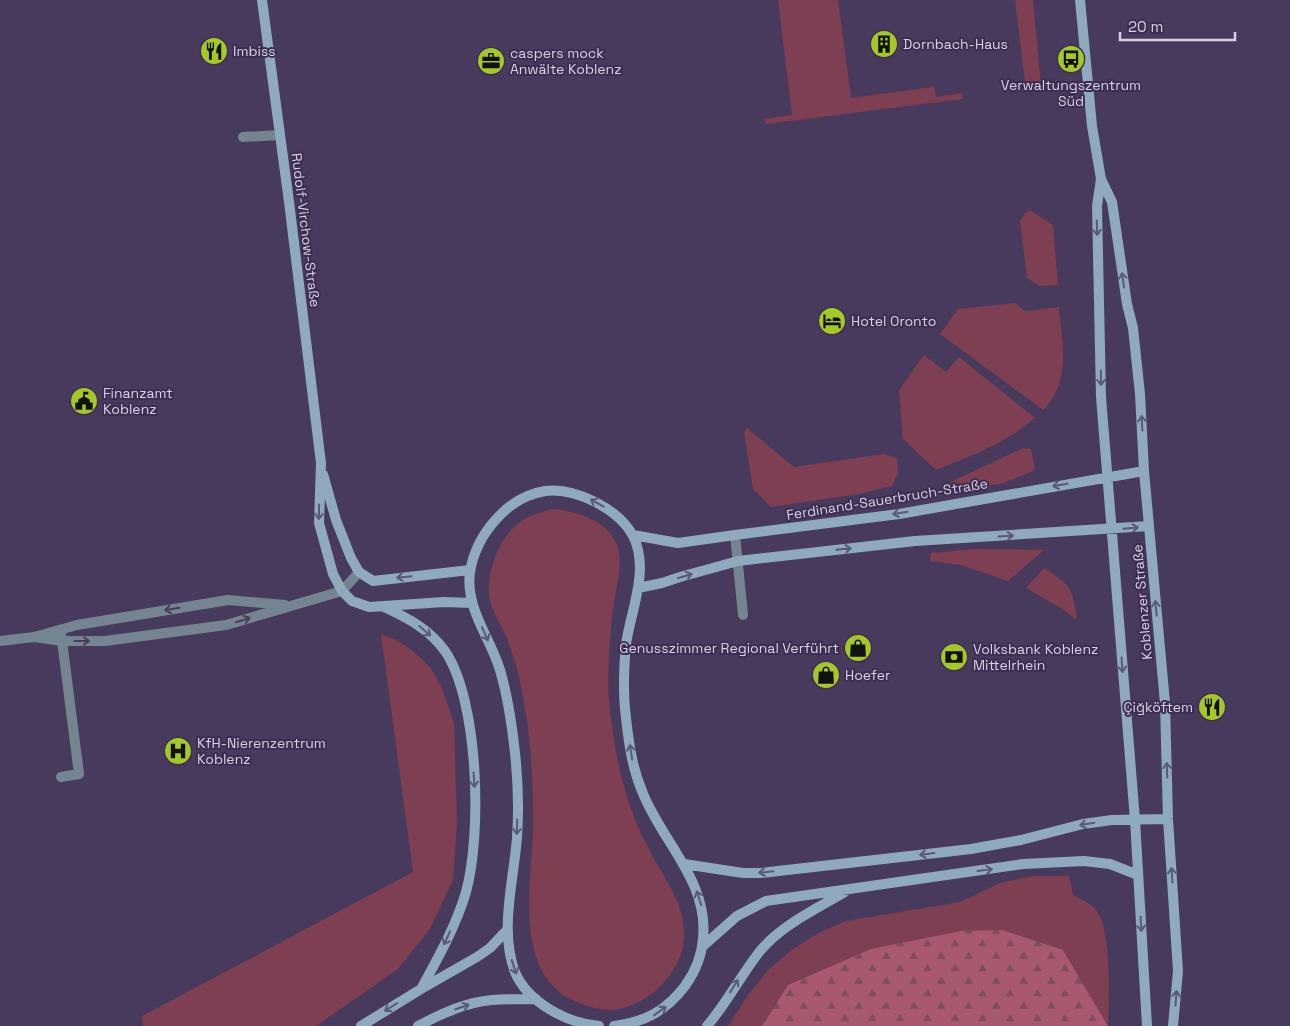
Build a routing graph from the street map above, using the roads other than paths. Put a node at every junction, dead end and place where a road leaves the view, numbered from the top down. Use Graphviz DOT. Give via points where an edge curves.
graph roads {
  1 [pos="262,0"];
  2 [pos="1080,0"];
  3 [pos="280,135"];
  4 [pos="242,137"];
  5 [pos="1100,179"];
  6 [pos="320,464"];
  7 [pos="1144,471"];
  8 [pos="1108,477"];
  9 [pos="1149,526"];
  10 [pos="1113,529"];
  11 [pos="633,535"];
  12 [pos="735,536"];
  13 [pos="738,560"];
  14 [pos="470,570"];
  15 [pos="359,572"];
  16 [pos="638,588"];
  17 [pos="342,592"];
  18 [pos="472,603"];
  19 [pos="290,605"];
  20 [pos="383,607"];
  21 [pos="743,615"];
  22 [pos="61,629"];
  23 [pos="34,637"];
  24 [pos="0,641"];
  25 [pos="62,641"];
  26 [pos="61,777"];
  27 [pos="1168,818"];
  28 [pos="1135,820"];
  29 [pos="684,864"];
  30 [pos="1138,875"];
  31 [pos="850,889"];
  32 [pos="508,929"];
  33 [pos="703,946"];
  34 [pos="421,989"];
  35 [pos="536,998"];
  36 [pos="361,1026"];
  37 [pos="418,1026"];
  38 [pos="599,1026"];
  39 [pos="614,1026"];
  40 [pos="707,1026"];
  41 [pos="1147,1026"];
  42 [pos="1173,1026"];
  1 -- 3 [label="street, Rudolf-Virchow-Straße"];
  2 -- 5 [label="street, Koblenzer Straße"];
  3 -- 4 [label="street"];
  3 -- 6 [label="street, Rudolf-Virchow-Straße"];
  7 -- 5 [label="street, Koblenzer Straße, one-way" via="1133,328 1112,202"];
  5 -- 8 [label="street, Koblenzer Straße, one-way" via="1097,206 1101,397"];
  6 -- 15 [label="street, Rudolf-Virchow-Straße" via="336,520"];
  6 -- 17 [label="street, Rudolf-Virchow-Straße, one-way" via="319,523 333,574"];
  7 -- 8 [label="street, Ferdinand-Sauerbruch-Straße"];
  7 -- 9 [label="street, Koblenzer Straße"];
  8 -- 10 [label="street, Koblenzer Straße"];
  8 -- 12 [label="street, Ferdinand-Sauerbruch-Straße, one-way" via="899,514"];
  10 -- 9 [label="street, one-way"];
  27 -- 9 [label="street, Koblenzer Straße, one-way" via="1165,703"];
  13 -- 10 [label="street, one-way" via="915,541"];
  10 -- 28 [label="street, Koblenzer Straße, one-way"];
  11 -- 12 [label="street, Ferdinand-Sauerbruch-Straße" via="678,542"];
  11 -- 14 [label="street, one-way" via="619,518 592,500 557,490 543,491 525,497 496,519 485,534"];
  11 -- 16 [label="street" via="640,564"];
  12 -- 13 [label="street"];
  16 -- 13 [label="street, one-way"];
  13 -- 21 [label="street"];
  14 -- 15 [label="street, one-way" via="373,581"];
  14 -- 18 [label="street"];
  15 -- 17 [label="street"];
  29 -- 16 [label="street, one-way" via="652,814 633,764 624,697 624,668"];
  17 -- 19 [label="street"];
  17 -- 20 [label="street" via="362,605"];
  18 -- 20 [label="street"];
  18 -- 32 [label="street, one-way" via="500,667 515,754 517,835"];
  19 -- 22 [label="street, one-way" via="228,600"];
  25 -- 19 [label="street, one-way" via="105,641 226,625"];
  20 -- 34 [label="street, one-way" via="410,619 428,633 454,667 462,686 473,757 475,819 466,894"];
  22 -- 23 [label="street"];
  22 -- 25 [label="street"];
  23 -- 24 [label="street"];
  23 -- 25 [label="street"];
  25 -- 26 [label="street" via="79,774"];
  27 -- 28 [label="street"];
  42 -- 27 [label="street, Koblenzer Straße, one-way" via="1178,971"];
  28 -- 29 [label="street, one-way" via="1083,824 971,849 761,873 743,874"];
  28 -- 30 [label="street, Koblenzer Straße"];
  33 -- 29 [label="street, one-way" via="701,902"];
  31 -- 30 [label="street, one-way" via="1023,864 1084,861 1110,864"];
  30 -- 41 [label="street, Koblenzer Straße, one-way"];
  31 -- 33 [label="street" via="766,902 737,916"];
  40 -- 31 [label="street, one-way" via="740,977 773,938"];
  32 -- 34 [label="street" via="477,957"];
  32 -- 35 [label="street, one-way" via="516,975 523,987"];
  39 -- 33 [label="street, one-way" via="643,1020 665,1007 690,979"];
  34 -- 36 [label="street, one-way"];
  37 -- 35 [label="street, one-way" via="472,1004"];
  35 -- 38 [label="street" via="553,1011 575,1021"];
}
